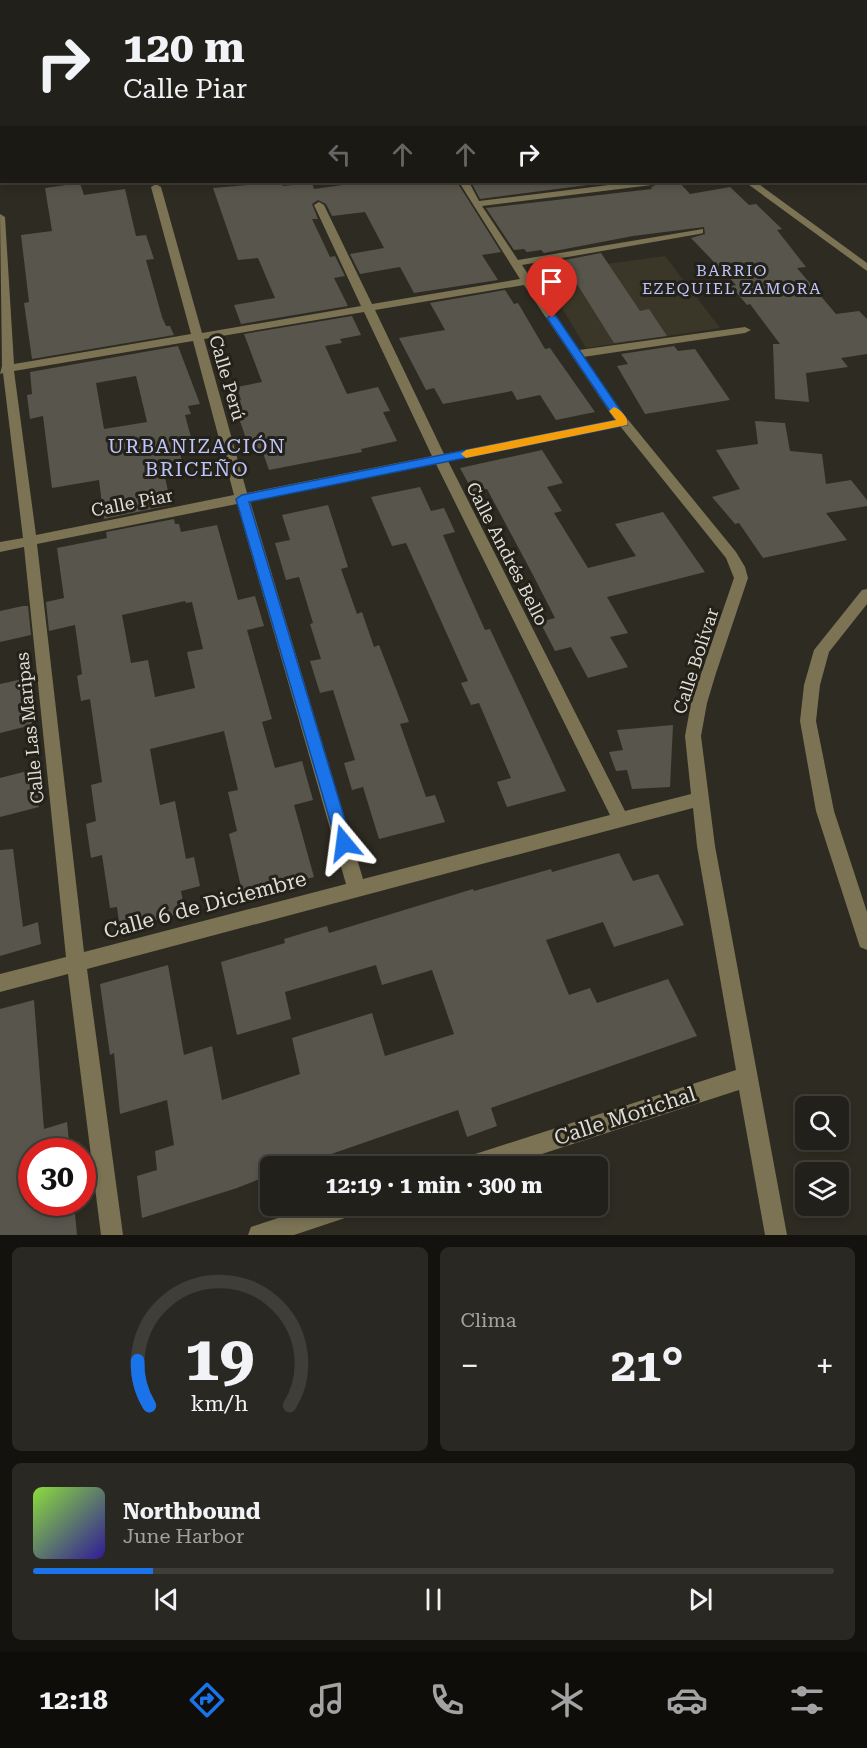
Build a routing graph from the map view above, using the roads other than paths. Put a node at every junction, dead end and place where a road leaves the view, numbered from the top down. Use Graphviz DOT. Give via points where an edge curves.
graph roads {
  1 [pos="465,183"];
  2 [pos="644,183"];
  3 [pos="751,183"];
  4 [pos="156,187"];
  5 [pos="476,204"];
  6 [pos="319,205"];
  7 [pos="0,217"];
  8 [pos="699,231"];
  9 [pos="517,263"];
  10 [pos="867,268"];
  11 [pos="529,281"];
  12 [pos="369,309"];
  13 [pos="745,330"];
  14 [pos="197,338"];
  15 [pos="576,354"];
  16 [pos="4,370"];
  17 [pos="623,422"];
  18 [pos="440,459"];
  19 [pos="242,499"];
  20 [pos="30,541"];
  21 [pos="0,547"];
  22 [pos="867,594"];
  23 [pos="701,799"];
  24 [pos="621,820"];
  25 [pos="357,889"];
  26 [pos="867,941"];
  27 [pos="76,962"];
  28 [pos="0,983"];
  29 [pos="747,1077"];
  30 [pos="503,1156"];
  31 [pos="318,1216"];
  32 [pos="112,1235"];
  33 [pos="259,1235"];
  34 [pos="776,1235"];
  1 -- 5 [label="street, Calle Bolívar"];
  2 -- 5 [label="street"];
  3 -- 10 [label="street"];
  4 -- 14 [label="street, Calle Perú"];
  5 -- 9 [label="street, Calle Bolívar"];
  6 -- 12 [label="street, Calle Andrés Bello"];
  7 -- 16 [label="street, Calle Las Maripas"];
  8 -- 9 [label="street"];
  9 -- 11 [label="street, Calle Bolívar"];
  11 -- 12 [label="street"];
  11 -- 15 [label="street, Calle Bolívar"];
  12 -- 14 [label="street"];
  12 -- 18 [label="street, Calle Andrés Bello"];
  13 -- 15 [label="street"];
  14 -- 16 [label="street"];
  14 -- 19 [label="street, Calle Perú"];
  15 -- 17 [label="street, Calle Bolívar"];
  16 -- 20 [label="street, Calle Las Maripas"];
  17 -- 18 [label="street, Calle Piar"];
  17 -- 23 [label="street, Calle Bolívar" via="717,534 741,578 708,673 693,736"];
  18 -- 19 [label="street, Calle Piar"];
  18 -- 24 [label="street, Calle Andrés Bello"];
  19 -- 20 [label="street, Calle Piar"];
  19 -- 25 [label="street, Calle Perú"];
  20 -- 21 [label="street, Calle Piar"];
  20 -- 27 [label="street, Calle Las Maripas"];
  22 -- 26 [label="street" via="822,650 812,685 808,721 825,811"];
  23 -- 24 [label="street, Calle 6 de Diciembre"];
  23 -- 29 [label="street, Calle Bolívar"];
  24 -- 25 [label="street, Calle 6 de Diciembre"];
  25 -- 27 [label="street, Calle 6 de Diciembre"];
  27 -- 28 [label="street, Calle 6 de Diciembre"];
  27 -- 32 [label="street, Calle Las Maripas"];
  29 -- 30 [label="street, Calle Morichal"];
  29 -- 34 [label="street, Calle Bolívar"];
  31 -- 33 [label="street"];
}
